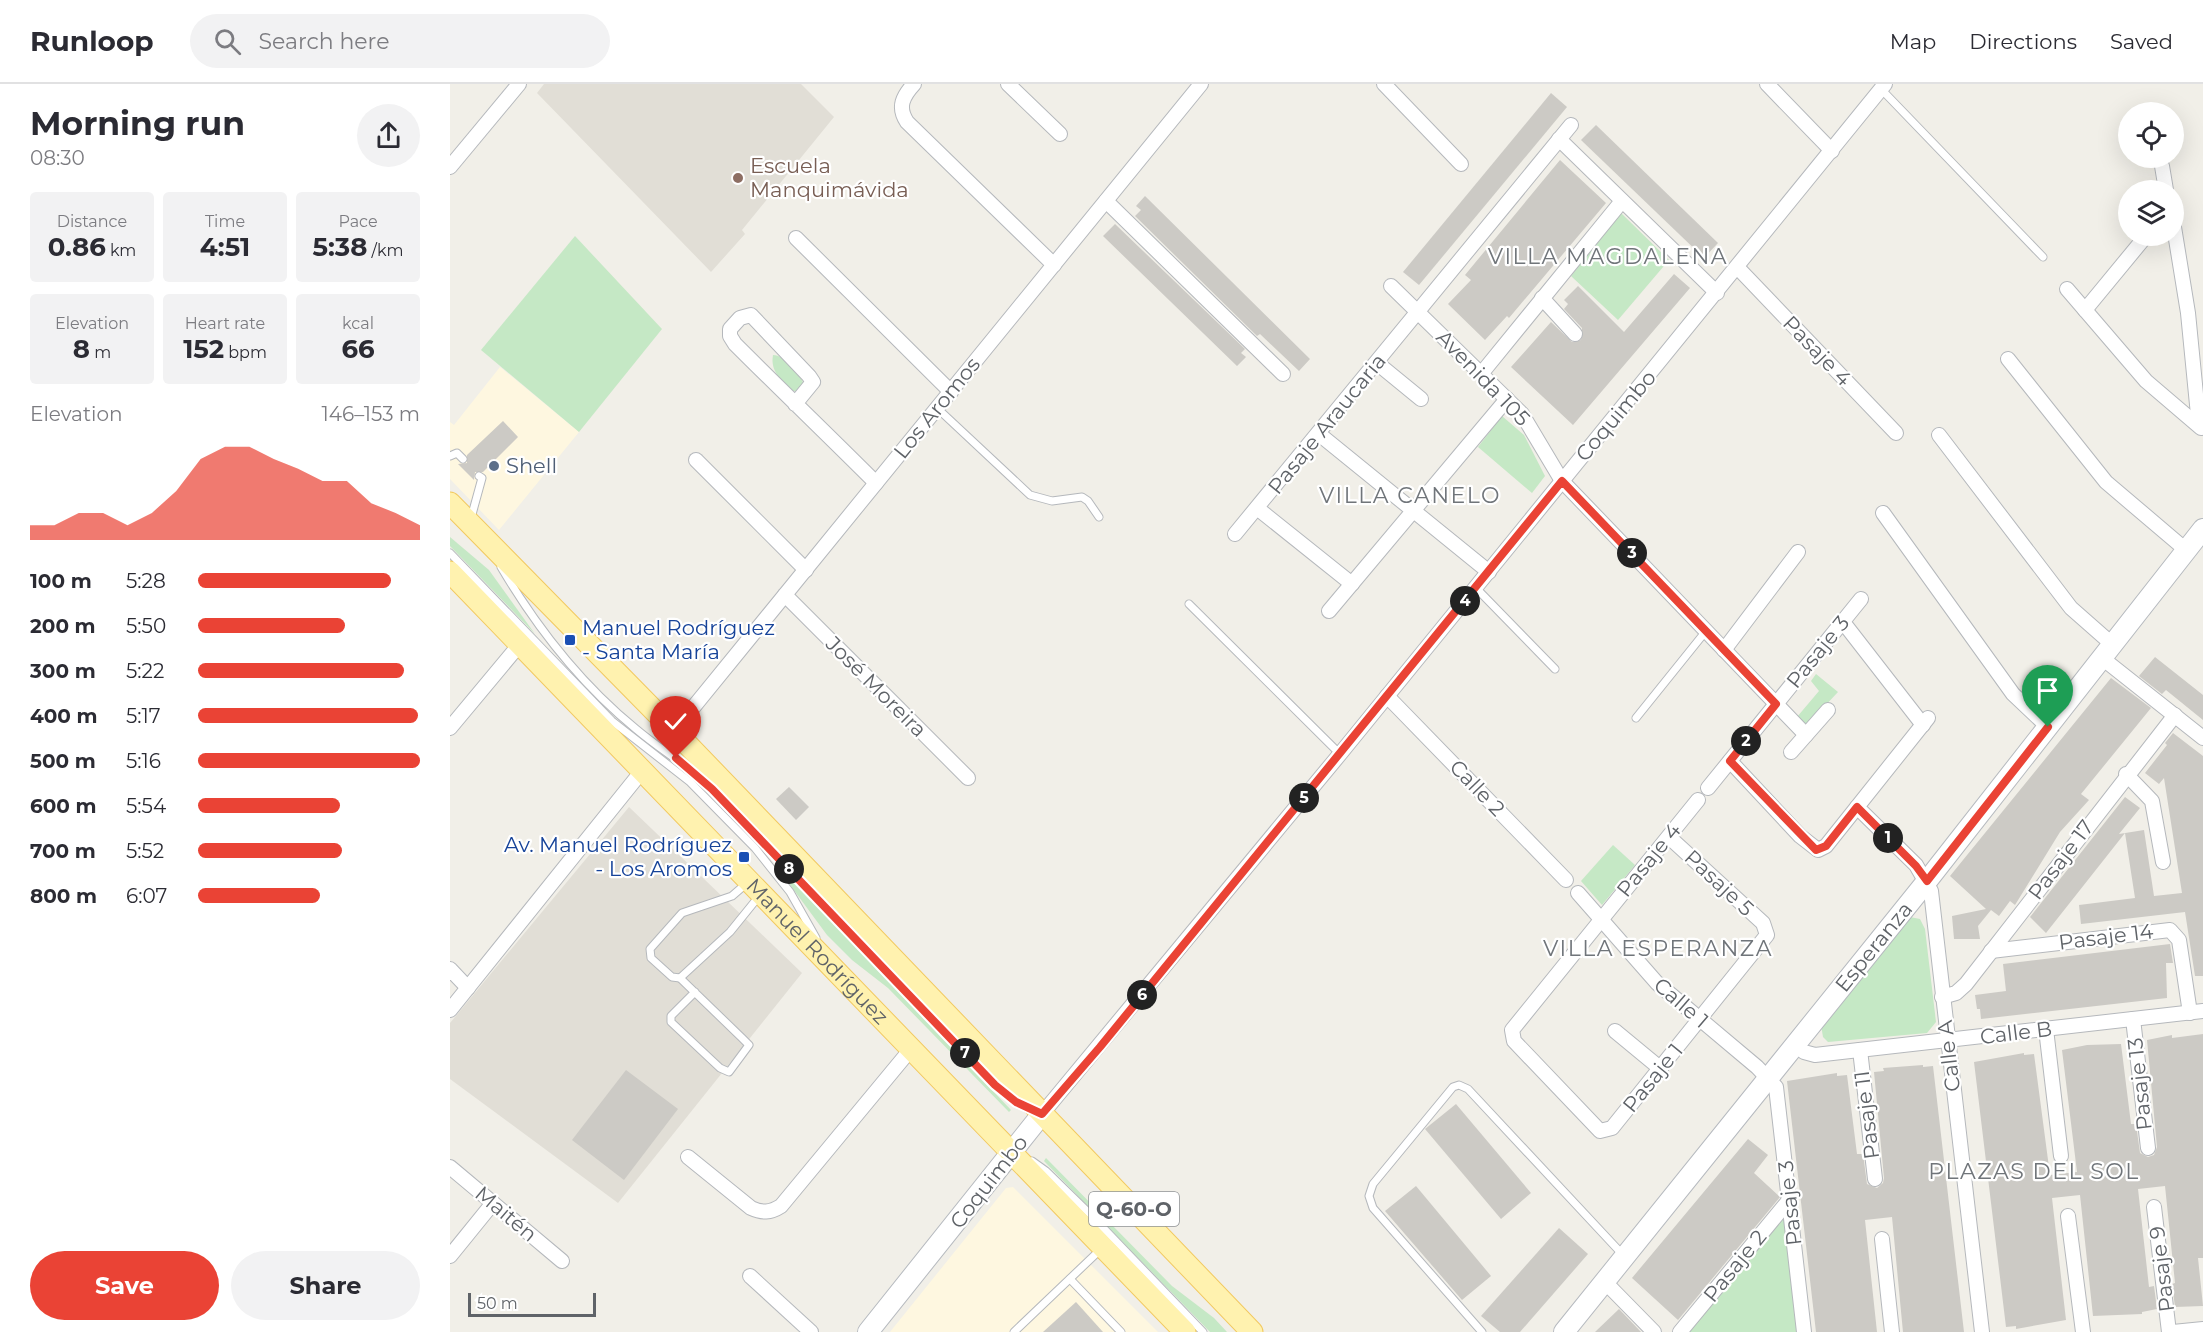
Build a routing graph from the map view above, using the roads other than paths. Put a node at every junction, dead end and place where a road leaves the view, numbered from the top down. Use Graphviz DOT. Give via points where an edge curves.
graph roads {
  1 [pos="519,84"];
  2 [pos="914,84"];
  3 [pos="1008,84"];
  4 [pos="1201,84"];
  5 [pos="1384,84"];
  6 [pos="1767,84"];
  7 [pos="1883,87"];
  8 [pos="1571,125"];
  9 [pos="1060,134"];
  10 [pos="1559,139"];
  11 [pos="1832,151"];
  12 [pos="1461,164"];
  13 [pos="450,167"];
  14 [pos="1106,201"];
  15 [pos="1622,201"];
  16 [pos="796,238"];
  17 [pos="2138,246"];
  18 [pos="2177,246"];
  19 [pos="2043,257"];
  20 [pos="1054,265"];
  21 [pos="1738,268"];
  22 [pos="1391,286"];
  23 [pos="2067,289"];
  24 [pos="1717,293"];
  25 [pos="1542,298"];
  26 [pos="2085,310"];
  27 [pos="1418,313"];
  28 [pos="1575,334"];
  29 [pos="2008,359"];
  30 [pos="1377,363"];
  31 [pos="1283,374"];
  32 [pos="1481,374"];
  33 [pos="951,392"];
  34 [pos="1421,399"];
  35 [pos="1507,399"];
  36 [pos="795,404"];
  37 [pos="937,408"];
  38 [pos="2201,427"];
  39 [pos="1319,434"];
  40 [pos="1896,434"];
  41 [pos="1939,435"];
  42 [pos="450,456"];
  43 [pos="463,459"];
  44 [pos="696,460"];
  45 [pos="479,476"];
  46 [pos="1562,481"];
  47 [pos="876,483"];
  48 [pos="450,503"];
  49 [pos="1257,508"];
  50 [pos="1413,510"];
  51 [pos="1883,513"];
  52 [pos="1099,517"];
  53 [pos="2203,529"];
  54 [pos="477,530"];
  55 [pos="1235,534"];
  56 [pos="2186,550"];
  57 [pos="1798,552"];
  58 [pos="450,553"];
  59 [pos="806,570"];
  60 [pos="450,572"];
  61 [pos="1489,572"];
  62 [pos="1352,584"];
  63 [pos="1476,588"];
  64 [pos="784,595"];
  65 [pos="1861,599"];
  66 [pos="1189,604"];
  67 [pos="1329,611"];
  68 [pos="1843,622"];
  69 [pos="1706,631"];
  70 [pos="520,644"];
  71 [pos="1724,650"];
  72 [pos="2108,652"];
  73 [pos="1555,669"];
  74 [pos="1388,696"];
  75 [pos="1776,704"];
  76 [pos="1828,710"];
  77 [pos="2175,715"];
  78 [pos="1636,718"];
  79 [pos="2048,727"];
  80 [pos="450,729"];
  81 [pos="674,731"];
  82 [pos="1806,735"];
  83 [pos="2203,738"];
  84 [pos="1791,752"];
  85 [pos="1340,754"];
  86 [pos="1730,761"];
  87 [pos="642,771"];
  88 [pos="2126,774"];
  89 [pos="968,778"];
  90 [pos="1708,788"];
  91 [pos="1698,800"];
  92 [pos="1857,807"];
  93 [pos="1669,837"];
  94 [pos="2163,862"];
  95 [pos="1566,880"];
  96 [pos="1927,881"];
  97 [pos="755,888"];
  98 [pos="1578,893"];
  99 [pos="1600,921"];
  100 [pos="1767,930"];
  101 [pos="1991,951"];
  102 [pos="450,969"];
  103 [pos="680,978"];
  104 [pos="842,978"];
  105 [pos="468,988"];
  106 [pos="695,992"];
  107 [pos="1942,997"];
  108 [pos="450,1010"];
  109 [pos="2197,1012"];
  110 [pos="2133,1019"];
  111 [pos="1700,1020"];
  112 [pos="2046,1029"];
  113 [pos="1615,1031"];
  114 [pos="1947,1040"];
  115 [pos="1795,1045"];
  116 [pos="911,1049"];
  117 [pos="1860,1050"];
  118 [pos="1661,1069"];
  119 [pos="1768,1078"];
  120 [pos="1042,1114"];
  121 [pos="2148,1148"];
  122 [pos="1013,1154"];
  123 [pos="2061,1156"];
  124 [pos="688,1157"];
  125 [pos="450,1167"];
  126 [pos="1875,1179"];
  127 [pos="1790,1199"];
  128 [pos="493,1203"];
  129 [pos="2154,1207"];
  130 [pos="2068,1216"];
  131 [pos="1882,1239"];
  132 [pos="1103,1247"];
  133 [pos="450,1256"];
  134 [pos="1624,1256"];
  135 [pos="562,1261"];
  136 [pos="750,1276"];
  137 [pos="1070,1280"];
  138 [pos="1604,1281"];
  139 [pos="1226,1305"];
  140 [pos="2203,1329"];
  141 [pos="874,1330"];
  142 [pos="810,1332"];
  143 [pos="1014,1332"];
  144 [pos="1121,1332"];
  145 [pos="1185,1332"];
  146 [pos="1203,1332"];
  147 [pos="1238,1332"];
  148 [pos="1252,1332"];
  149 [pos="1482,1332"];
  150 [pos="1563,1332"];
  151 [pos="1654,1332"];
  152 [pos="1680,1332"];
  153 [pos="1804,1332"];
  154 [pos="1892,1332"];
  155 [pos="1982,1332"];
  156 [pos="2083,1332"];
  157 [pos="2171,1332"];
  1 -- 13 [label="street"];
  2 -- 20 [label="street" via="902,100 907,122"];
  3 -- 9 [label="street"];
  4 -- 14 [label="street, Los Aromos"];
  5 -- 12 [label="street"];
  6 -- 11 [label="street"];
  7 -- 11 [label="street, Coquimbo"];
  7 -- 19 [label="lane"];
  8 -- 10 [label="street, Pasaje Araucaria"];
  10 -- 15 [label="street"];
  10 -- 27 [label="street, Pasaje Araucaria"];
  11 -- 21 [label="street, Coquimbo"];
  14 -- 20 [label="street, Los Aromos"];
  14 -- 31 [label="street"];
  15 -- 24 [label="street"];
  15 -- 25 [label="street"];
  16 -- 33 [label="street"];
  17 -- 26 [label="street"];
  18 -- 38 [label="street"];
  20 -- 33 [label="street, Los Aromos"];
  21 -- 24 [label="street, Coquimbo"];
  21 -- 40 [label="street, Pasaje 4"];
  22 -- 27 [label="street, Avenida 105"];
  23 -- 26 [label="street"];
  24 -- 46 [label="street, Coquimbo"];
  25 -- 28 [label="street"];
  25 -- 32 [label="street"];
  26 -- 38 [label="street" via="2146,381"];
  27 -- 30 [label="street, Pasaje Araucaria"];
  27 -- 32 [label="street, Avenida 105"];
  29 -- 56 [label="street" via="2106,483"];
  30 -- 34 [label="street"];
  30 -- 39 [label="street, Pasaje Araucaria"];
  32 -- 35 [label="street, Avenida 105"];
  33 -- 37 [label="street, Los Aromos"];
  35 -- 46 [label="street, Avenida 105" via="1530,424"];
  35 -- 50 [label="street"];
  36 -- 36 [label="street" via="813,382 752,315 740,318 730,329 735,344"];
  36 -- 47 [label="street"];
  37 -- 47 [label="street, Los Aromos"];
  37 -- 52 [label="lane" via="1030,495 1052,501 1082,496"];
  39 -- 49 [label="street, Pasaje Araucaria"];
  39 -- 50 [label="street"];
  41 -- 72 [label="street"];
  42 -- 43 [label="lane" via="458,453"];
  44 -- 59 [label="street"];
  45 -- 54 [label="lane" via="482,478"];
  46 -- 61 [label="street, Coquimbo"];
  46 -- 69 [label="street, Pasaje 3"];
  47 -- 59 [label="street, Los Aromos"];
  48 -- 54 [label="main road, Q-60-O"];
  49 -- 55 [label="street, Pasaje Araucaria"];
  49 -- 62 [label="street"];
  50 -- 61 [label="street"];
  50 -- 62 [label="street"];
  51 -- 79 [label="street" via="2013,694"];
  53 -- 56 [label="street, Esperanza"];
  54 -- 81 [label="main road, Q-60-O"];
  54 -- 120 [label="lane" via="539,628 590,685 626,721 712,789 1004,1093"];
  56 -- 72 [label="street, Esperanza"];
  57 -- 71 [label="street"];
  58 -- 104 [label="lane" via="612,721 690,782 761,854 790,892"];
  59 -- 64 [label="street, Los Aromos"];
  60 -- 70 [label="main road, Manuel Rodríguez / Q-60-O"];
  61 -- 63 [label="street, Coquimbo"];
  62 -- 67 [label="street"];
  63 -- 73 [label="lane"];
  63 -- 74 [label="street, Coquimbo"];
  64 -- 81 [label="street, Los Aromos"];
  64 -- 89 [label="street, José Moreira"];
  65 -- 68 [label="street, Pasaje 3"];
  66 -- 85 [label="lane"];
  68 -- 75 [label="street, Pasaje 3"];
  68 -- 92 [label="street" via="1925,722"];
  69 -- 71 [label="street, Pasaje 3"];
  69 -- 78 [label="lane"];
  70 -- 80 [label="street"];
  70 -- 87 [label="main road, Manuel Rodríguez / Q-60-O"];
  71 -- 75 [label="street, Pasaje 3"];
  72 -- 77 [label="street"];
  72 -- 79 [label="street, Esperanza"];
  74 -- 85 [label="street, Coquimbo"];
  74 -- 95 [label="street, Calle 2"];
  75 -- 82 [label="street"];
  75 -- 86 [label="street, Pasaje 3"];
  76 -- 82 [label="street"];
  77 -- 83 [label="street"];
  77 -- 88 [label="street, Pasaje 17"];
  79 -- 96 [label="street, Esperanza"];
  81 -- 120 [label="main road, Q-60-O"];
  82 -- 84 [label="street"];
  85 -- 120 [label="street, Coquimbo"];
  86 -- 90 [label="street, Pasaje 3"];
  86 -- 92 [label="street" via="1818,850 1826,846"];
  87 -- 97 [label="main road, Manuel Rodríguez / Q-60-O"];
  87 -- 105 [label="street"];
  88 -- 94 [label="street" via="2152,801"];
  88 -- 101 [label="street, Pasaje 17"];
  91 -- 93 [label="street, Pasaje 4"];
  92 -- 96 [label="street, Calle A"];
  93 -- 99 [label="street, Pasaje 4"];
  93 -- 100 [label="street, Pasaje 5"];
  96 -- 107 [label="street, Calle A"];
  96 -- 115 [label="street, Esperanza"];
  97 -- 103 [label="lane" via="730,932"];
  97 -- 103 [label="lane" via="682,913 650,949 651,958 672,977"];
  97 -- 104 [label="main road, Manuel Rodríguez / Q-60-O"];
  98 -- 99 [label="street, Calle 1"];
  99 -- 111 [label="street, Calle 1" via="1657,983"];
  99 -- 118 [label="street, Pasaje 1" via="1511,1033 1514,1041 1596,1129 1604,1132 1612,1128"];
  100 -- 111 [label="street, Pasaje 1" via="1765,939"];
  101 -- 107 [label="street, Pasaje 17" via="1961,989"];
  101 -- 109 [label="street, Pasaje 14" via="2170,930 2179,940"];
  102 -- 105 [label="street"];
  103 -- 106 [label="lane"];
  104 -- 116 [label="main road, Manuel Rodríguez / Q-60-O"];
  105 -- 108 [label="street"];
  106 -- 106 [label="lane" via="671,1016 671,1022 729,1072 749,1045"];
  107 -- 114 [label="street, Calle A"];
  109 -- 110 [label="street, Calle B"];
  110 -- 112 [label="street, Calle B"];
  110 -- 121 [label="street, Pasaje 13"];
  111 -- 118 [label="street, Pasaje 1"];
  111 -- 119 [label="street, Calle 1"];
  112 -- 114 [label="street, Calle B"];
  112 -- 123 [label="street"];
  113 -- 118 [label="street"];
  114 -- 117 [label="street, Calle B"];
  114 -- 155 [label="street, Calle A"];
  115 -- 117 [label="street, Calle B" via="1810,1054"];
  115 -- 119 [label="street, Esperanza"];
  116 -- 122 [label="main road, Manuel Rodríguez / Q-60-O"];
  116 -- 124 [label="street" via="774,1211 758,1212 751,1208"];
  117 -- 126 [label="street, Pasaje 11"];
  119 -- 127 [label="street, Pasaje 3" via="1779,1099"];
  119 -- 134 [label="street, Esperanza"];
  120 -- 122 [label="street, Coquimbo"];
  120 -- 139 [label="main road, Q-60-O"];
  122 -- 132 [label="main road, Manuel Rodríguez / Q-60-O"];
  122 -- 141 [label="street, Coquimbo"];
  122 -- 146 [label="lane" via="1046,1171"];
  125 -- 128 [label="street, Maitén"];
  127 -- 152 [label="street, Pasaje 2"];
  127 -- 153 [label="street, Pasaje 3"];
  128 -- 133 [label="street"];
  128 -- 135 [label="street, Maitén"];
  129 -- 157 [label="street, Pasaje 9"];
  130 -- 156 [label="street"];
  131 -- 154 [label="street"];
  132 -- 137 [label="lane"];
  132 -- 145 [label="main road, Manuel Rodríguez / Q-60-O"];
  134 -- 138 [label="street, Esperanza"];
  134 -- 149 [label="lane" via="1468,1089 1453,1087 1373,1184 1370,1202"];
  136 -- 142 [label="street"];
  137 -- 143 [label="lane"];
  137 -- 144 [label="lane"];
  138 -- 150 [label="street, Esperanza"];
  138 -- 151 [label="street"];
  139 -- 147 [label="lane"];
  139 -- 148 [label="main road, Q-60-O"];
  140 -- 157 [label="street"];
}
